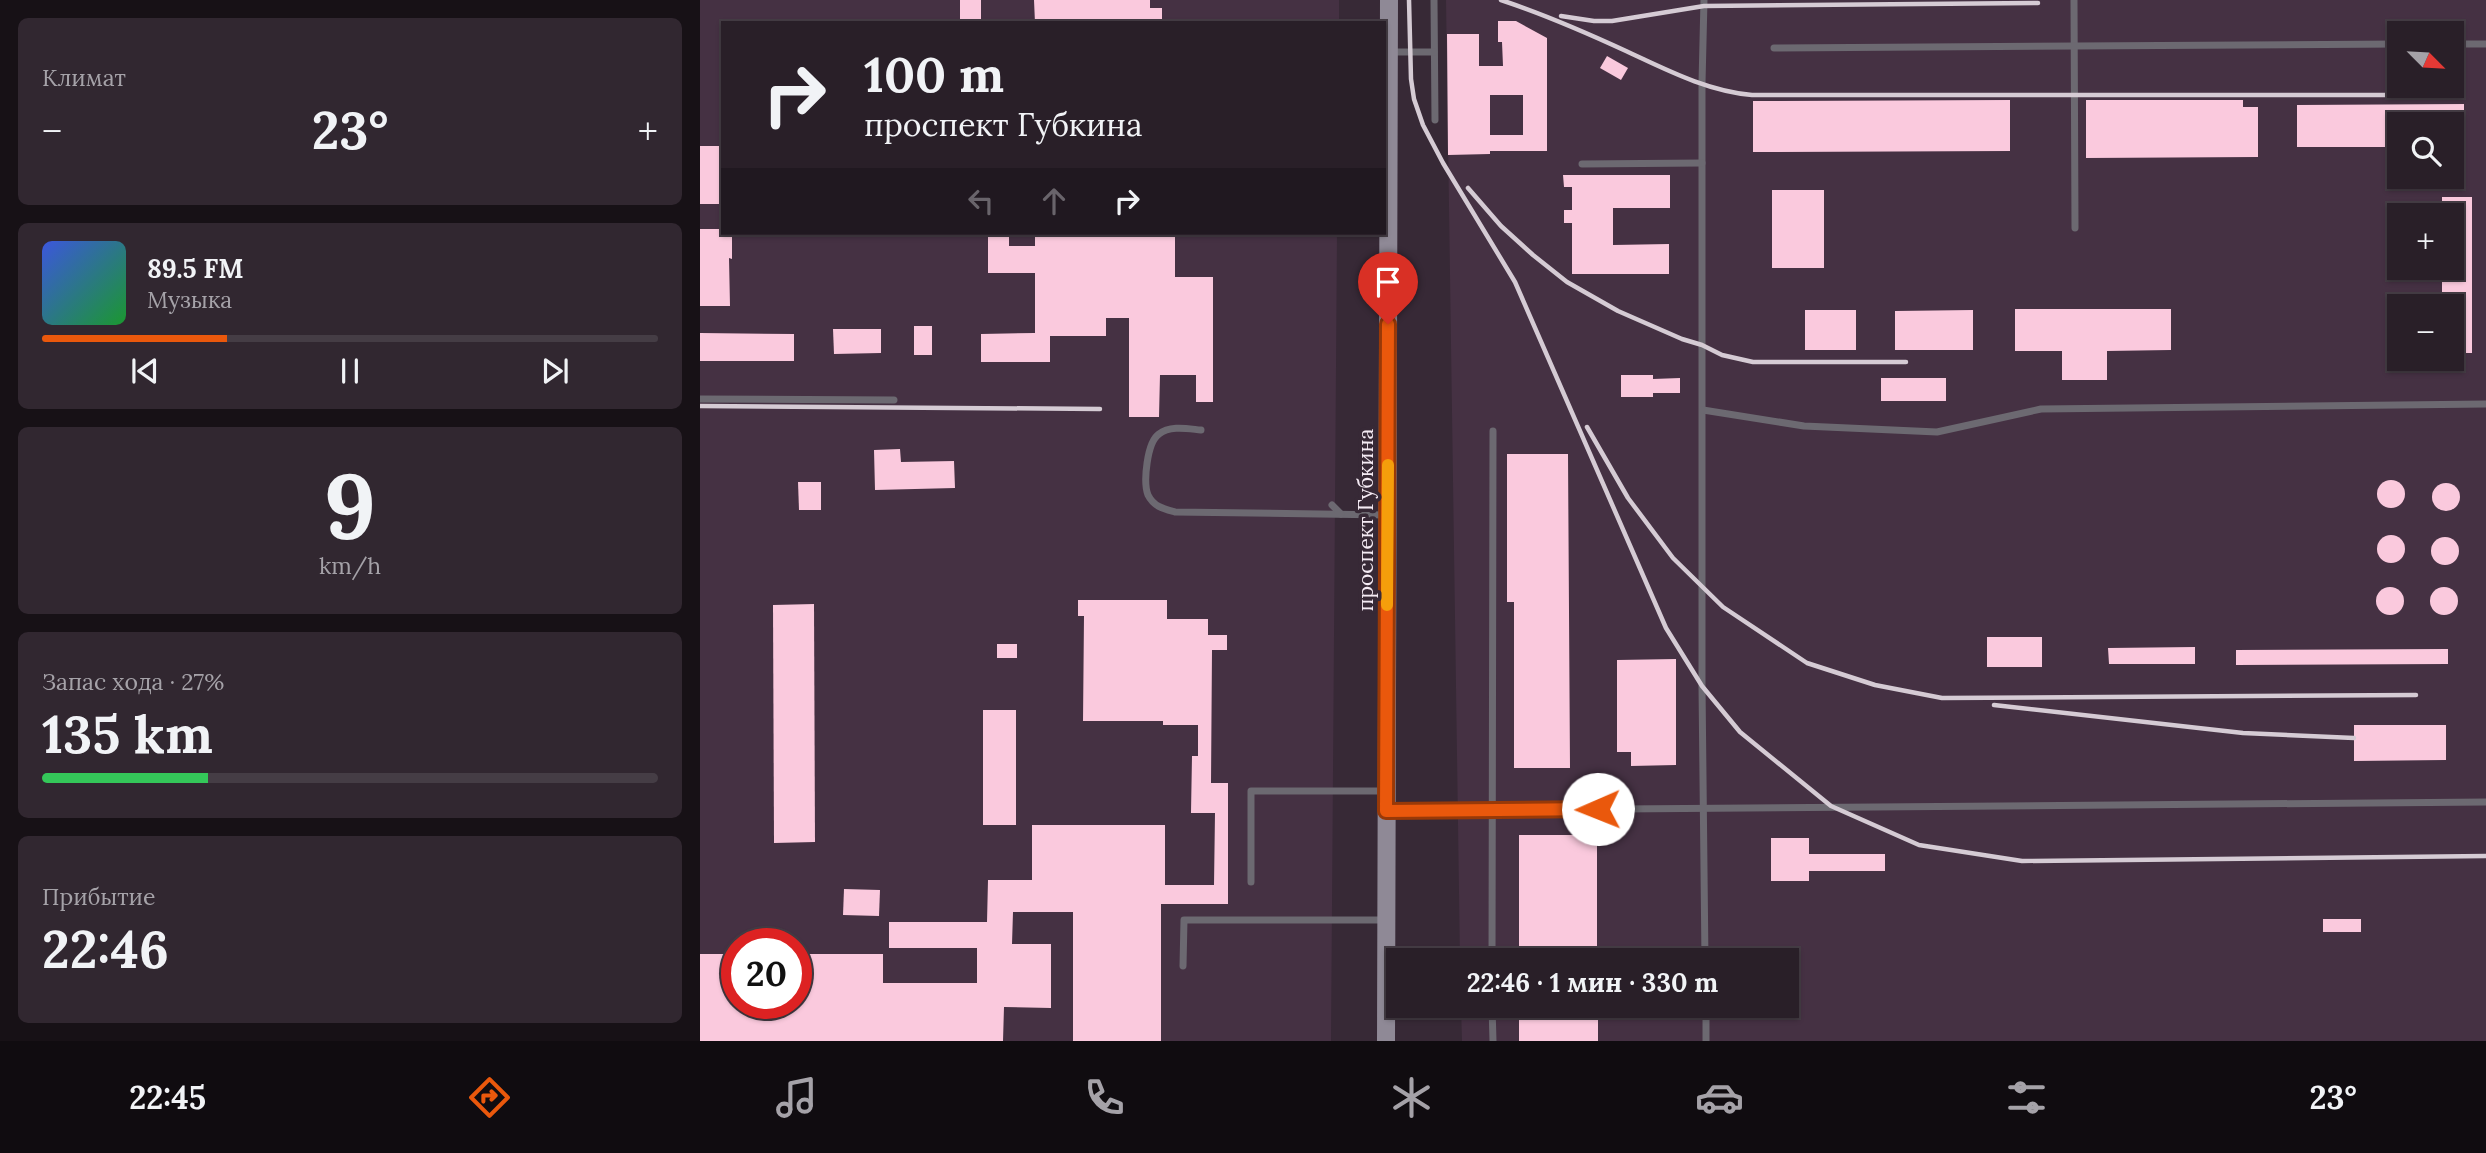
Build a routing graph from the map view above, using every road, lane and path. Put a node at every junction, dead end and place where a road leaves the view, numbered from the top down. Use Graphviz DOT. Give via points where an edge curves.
graph roads {
  1 [pos="1389,0"];
  2 [pos="1434,0"];
  3 [pos="1704,0"];
  4 [pos="2074,0"];
  5 [pos="2387,44"];
  6 [pos="2464,44"];
  7 [pos="2486,44"];
  8 [pos="2074,46"];
  9 [pos="1774,48"];
  10 [pos="1389,52"];
  11 [pos="1434,52"];
  12 [pos="1434,120"];
  13 [pos="1702,163"];
  14 [pos="1583,164"];
  15 [pos="2075,228"];
  16 [pos="700,399"];
  17 [pos="894,400"];
  18 [pos="2486,404"];
  19 [pos="1703,410"];
  20 [pos="1202,430"];
  21 [pos="1493,431"];
  22 [pos="1332,505"];
  23 [pos="1341,514"];
  24 [pos="1388,515"];
  25 [pos="1386,791"];
  26 [pos="2486,802"];
  27 [pos="1704,807"];
  28 [pos="1386,811"];
  29 [pos="1491,811"];
  30 [pos="1251,882"];
  31 [pos="1386,920"];
  32 [pos="1492,948"];
  33 [pos="1705,948"];
  34 [pos="1184,966"];
  35 [pos="1492,1018"];
  36 [pos="1706,1018"];
  37 [pos="1386,1041"];
  38 [pos="1493,1041"];
  39 [pos="1706,1041"];
  1 -- 10 [label="main road, проспект Губкина"];
  2 -- 11 [label="lane"];
  3 -- 13 [label="lane"];
  4 -- 8 [label="lane"];
  5 -- 8 [label="lane"];
  6 -- 7 [label="lane"];
  8 -- 9 [label="lane"];
  8 -- 15 [label="lane"];
  10 -- 11 [label="lane"];
  10 -- 24 [label="main road, проспект Губкина"];
  11 -- 12 [label="lane"];
  13 -- 14 [label="lane"];
  13 -- 19 [label="lane"];
  16 -- 17 [label="lane"];
  18 -- 19 [label="lane" via="2042,409 1937,432 1804,426"];
  19 -- 27 [label="lane"];
  20 -- 23 [label="lane" via="1160,432 1151,442 1148,495 1158,508"];
  21 -- 29 [label="lane"];
  22 -- 23 [label="lane"];
  23 -- 24 [label="lane"];
  24 -- 25 [label="main road, проспект Губкина"];
  25 -- 28 [label="main road, проспект Губкина"];
  25 -- 30 [label="lane" via="1251,791"];
  26 -- 27 [label="lane"];
  27 -- 29 [label="lane"];
  27 -- 33 [label="lane"];
  28 -- 29 [label="lane"];
  28 -- 31 [label="main road, проспект Губкина"];
  29 -- 32 [label="lane"];
  31 -- 34 [label="lane" via="1184,920"];
  31 -- 37 [label="main road, проспект Губкина"];
  35 -- 38 [label="lane"];
  36 -- 39 [label="lane"];
}
